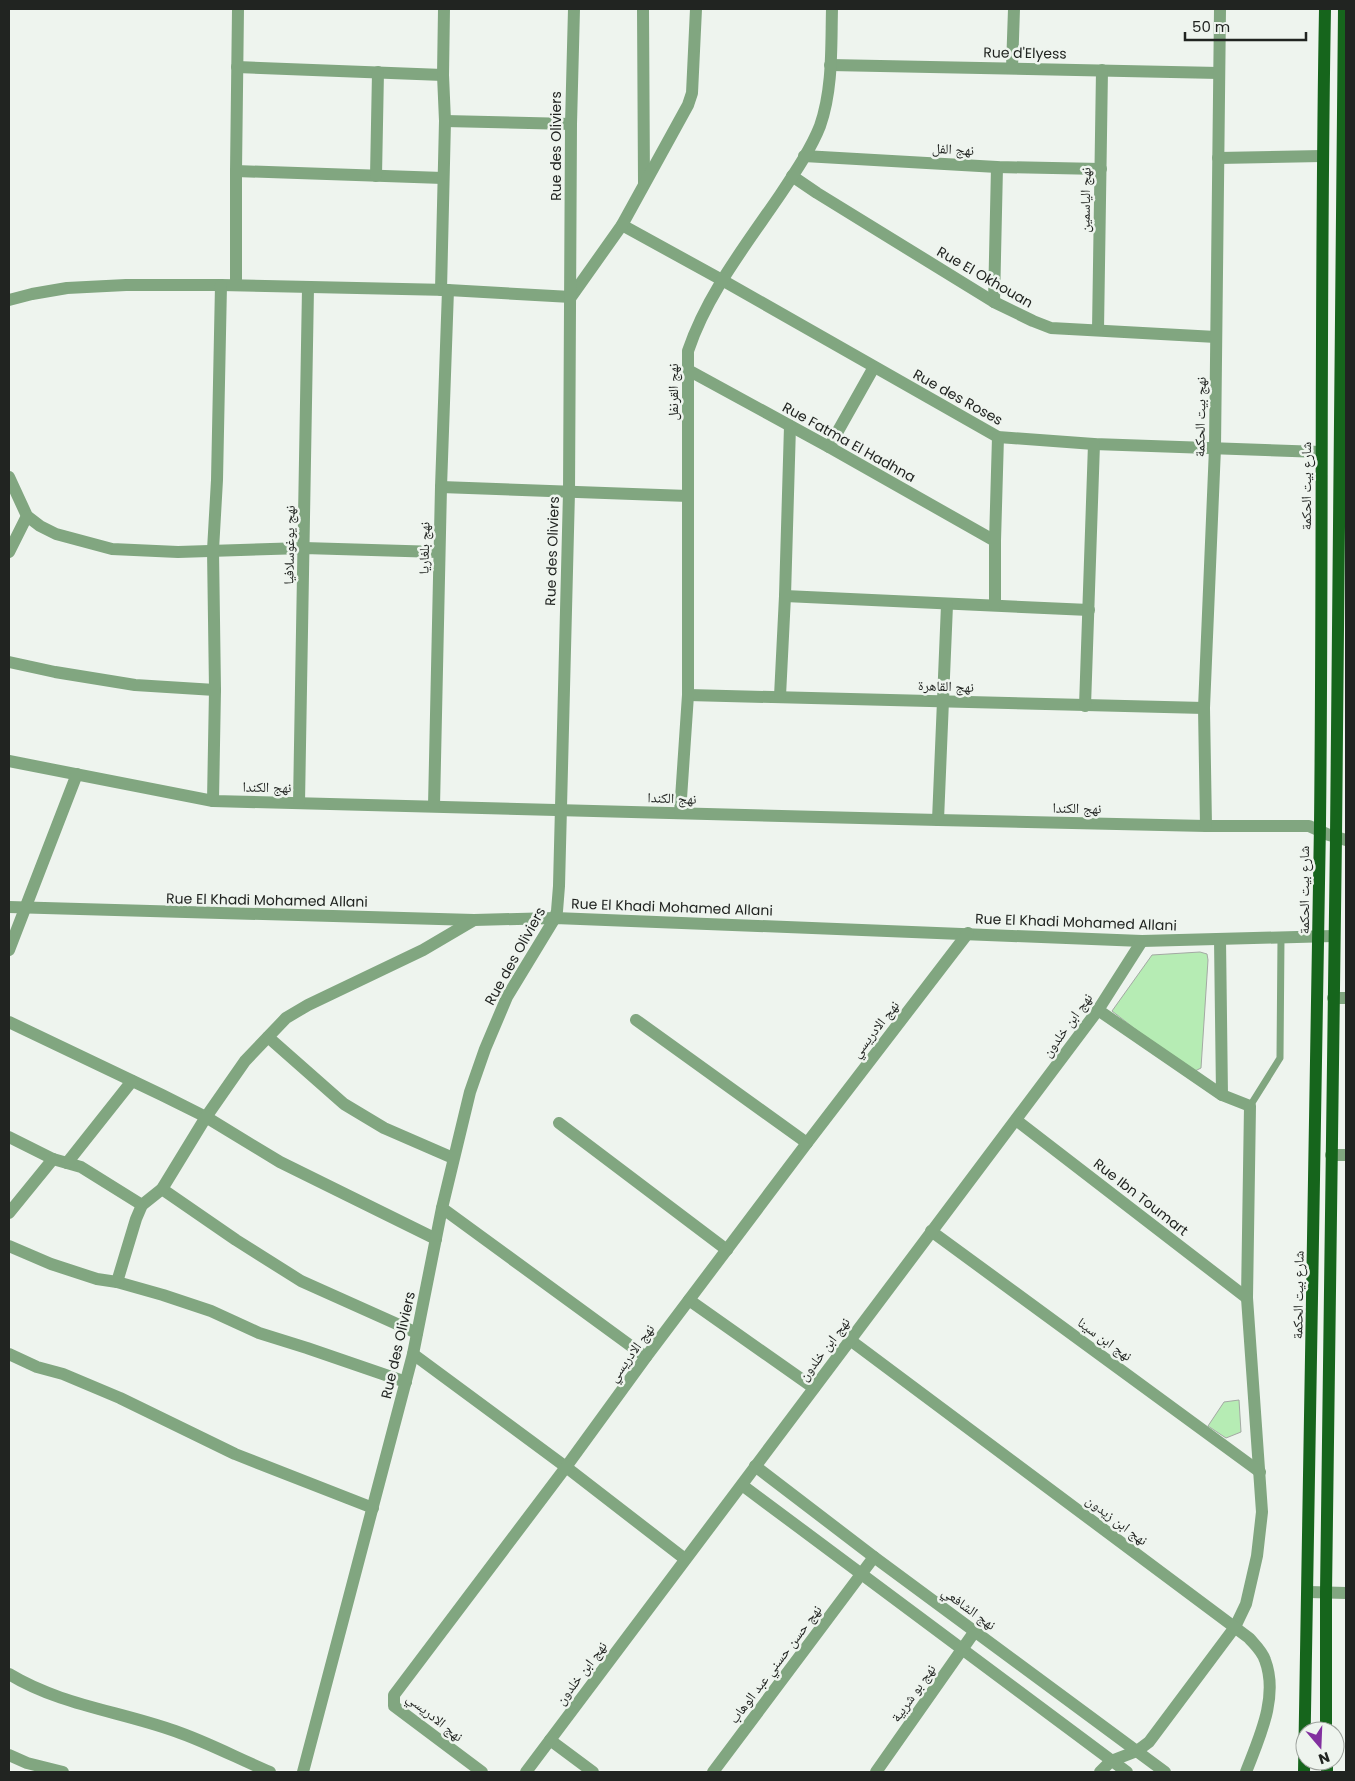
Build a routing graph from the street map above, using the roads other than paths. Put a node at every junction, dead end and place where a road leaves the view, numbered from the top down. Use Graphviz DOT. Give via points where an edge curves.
graph roads {
  1 [pos="238,9"];
  2 [pos="444,9"];
  3 [pos="574,9"];
  4 [pos="643,9"];
  5 [pos="696,9"];
  6 [pos="832,9"];
  7 [pos="1014,9"];
  8 [pos="1220,9"];
  9 [pos="1325,9"];
  10 [pos="1344,9"];
  11 [pos="830,65"];
  12 [pos="237,67"];
  13 [pos="1012,68"];
  14 [pos="1102,70"];
  15 [pos="378,72"];
  16 [pos="1219,73"];
  17 [pos="443,75"];
  18 [pos="445,121"];
  19 [pos="571,124"];
  20 [pos="804,156"];
  21 [pos="1322,156"];
  22 [pos="1218,158"];
  23 [pos="997,167"];
  24 [pos="1101,169"];
  25 [pos="236,170"];
  26 [pos="376,176"];
  27 [pos="792,176"];
  28 [pos="443,178"];
  29 [pos="644,187"];
  30 [pos="622,224"];
  31 [pos="722,280"];
  32 [pos="221,285"];
  33 [pos="236,286"];
  34 [pos="308,288"];
  35 [pos="444,290"];
  36 [pos="571,297"];
  37 [pos="9,300"];
  38 [pos="994,302"];
  39 [pos="1098,330"];
  40 [pos="1216,337"];
  41 [pos="874,367"];
  42 [pos="688,370"];
  43 [pos="790,426"];
  44 [pos="998,438"];
  45 [pos="1094,444"];
  46 [pos="829,447"];
  47 [pos="1215,448"];
  48 [pos="1321,452"];
  49 [pos="9,477"];
  50 [pos="441,487"];
  51 [pos="569,492"];
  52 [pos="688,496"];
  53 [pos="28,516"];
  54 [pos="995,542"];
  55 [pos="304,548"];
  56 [pos="213,550"];
  57 [pos="9,552"];
  58 [pos="439,552"];
  59 [pos="785,596"];
  60 [pos="947,604"];
  61 [pos="995,604"];
  62 [pos="1089,610"];
  63 [pos="9,662"];
  64 [pos="215,690"];
  65 [pos="688,695"];
  66 [pos="780,696"];
  67 [pos="944,701"];
  68 [pos="1085,706"];
  69 [pos="1204,708"];
  70 [pos="9,761"];
  71 [pos="77,774"];
  72 [pos="213,800"];
  73 [pos="299,803"];
  74 [pos="434,806"];
  75 [pos="560,810"];
  76 [pos="680,813"];
  77 [pos="938,820"];
  78 [pos="1206,826"];
  79 [pos="1320,831"];
  80 [pos="1341,838"];
  81 [pos="9,908"];
  82 [pos="25,909"];
  83 [pos="555,918"];
  84 [pos="474,920"];
  85 [pos="968,933"];
  86 [pos="1318,936"];
  87 [pos="1333,936"];
  88 [pos="1281,938"];
  89 [pos="1220,939"];
  90 [pos="1142,941"];
  91 [pos="9,950"];
  92 [pos="1333,998"];
  93 [pos="1346,998"];
  94 [pos="1098,1010"];
  95 [pos="636,1020"];
  96 [pos="9,1022"];
  97 [pos="268,1037"];
  98 [pos="132,1081"];
  99 [pos="1222,1095"];
  100 [pos="1250,1106"];
  101 [pos="206,1117"];
  102 [pos="1016,1120"];
  103 [pos="559,1123"];
  104 [pos="9,1137"];
  105 [pos="807,1143"];
  106 [pos="1331,1155"];
  107 [pos="1346,1155"];
  108 [pos="53,1158"];
  109 [pos="453,1158"];
  110 [pos="67,1163"];
  111 [pos="162,1189"];
  112 [pos="142,1205"];
  113 [pos="442,1208"];
  114 [pos="9,1213"];
  115 [pos="932,1231"];
  116 [pos="436,1239"];
  117 [pos="9,1246"];
  118 [pos="727,1250"];
  119 [pos="116,1282"];
  120 [pos="1247,1298"];
  121 [pos="689,1300"];
  122 [pos="417,1333"];
  123 [pos="850,1340"];
  124 [pos="9,1354"];
  125 [pos="413,1354"];
  126 [pos="646,1358"];
  127 [pos="406,1382"];
  128 [pos="814,1388"];
  129 [pos="755,1466"];
  130 [pos="566,1467"];
  131 [pos="1260,1472"];
  132 [pos="742,1485"];
  133 [pos="373,1508"];
  134 [pos="874,1557"];
  135 [pos="685,1560"];
  136 [pos="860,1574"];
  137 [pos="1308,1592"];
  138 [pos="1326,1593"];
  139 [pos="1346,1593"];
  140 [pos="1235,1627"];
  141 [pos="975,1631"];
  142 [pos="963,1649"];
  143 [pos="9,1674"];
  144 [pos="1326,1721"];
  145 [pos="550,1740"];
  146 [pos="1137,1751"];
  147 [pos="9,1755"];
  148 [pos="1111,1761"];
  149 [pos="63,1772"];
  150 [pos="270,1772"];
  151 [pos="303,1772"];
  152 [pos="482,1772"];
  153 [pos="526,1772"];
  154 [pos="593,1772"];
  155 [pos="713,1772"];
  156 [pos="876,1772"];
  157 [pos="1100,1772"];
  158 [pos="1127,1772"];
  159 [pos="1165,1772"];
  160 [pos="1246,1772"];
  161 [pos="1304,1772"];
  1 -- 12 [label="street"];
  2 -- 17 [label="street, نهج بلغاريا"];
  3 -- 19 [label="street, Rue des Oliviers"];
  4 -- 29 [label="street"];
  5 -- 29 [label="street" via="692,93"];
  6 -- 11 [label="street, نهج القرنفل"];
  7 -- 13 [label="street"];
  8 -- 16 [label="street, نهج بيت الحكمة"];
  9 -- 21 [label="main road, شارع بيت الحكمة"];
  10 -- 80 [label="main road"];
  11 -- 13 [label="street, Rue d'Elyess"];
  11 -- 20 [label="street, نهج القرنفل" via="825,110"];
  12 -- 15 [label="street"];
  12 -- 25 [label="street"];
  13 -- 14 [label="street, Rue d'Elyess"];
  14 -- 16 [label="street, Rue d'Elyess"];
  14 -- 24 [label="street, نهج الياسمين"];
  15 -- 17 [label="street"];
  15 -- 26 [label="street"];
  16 -- 22 [label="street, نهج بيت الحكمة"];
  17 -- 18 [label="street, نهج بلغاريا"];
  18 -- 19 [label="street"];
  18 -- 28 [label="street, نهج بلغاريا"];
  19 -- 36 [label="street, Rue des Oliviers"];
  20 -- 23 [label="street, نهج الفل"];
  20 -- 27 [label="street, نهج القرنفل"];
  21 -- 22 [label="street"];
  21 -- 48 [label="main road, شارع بيت الحكمة"];
  22 -- 40 [label="street, نهج بيت الحكمة"];
  23 -- 24 [label="street, نهج الفل"];
  23 -- 38 [label="street"];
  24 -- 39 [label="street, نهج الياسمين"];
  25 -- 26 [label="street"];
  25 -- 33 [label="street"];
  26 -- 28 [label="street"];
  27 -- 31 [label="street, نهج القرنفل"];
  27 -- 38 [label="street, Rue El Okhouan"];
  28 -- 35 [label="street, نهج بلغاريا"];
  29 -- 30 [label="street"];
  30 -- 31 [label="street, Rue des Roses"];
  30 -- 36 [label="street"];
  31 -- 41 [label="street, Rue des Roses"];
  31 -- 42 [label="street, نهج القرنفل" via="696,327 688,352"];
  32 -- 33 [label="street"];
  32 -- 37 [label="street" via="67,288"];
  32 -- 56 [label="street"];
  33 -- 34 [label="street"];
  34 -- 35 [label="street"];
  34 -- 55 [label="street, نهج يوغوسلافيا"];
  35 -- 36 [label="street"];
  35 -- 50 [label="street, نهج بلغاريا"];
  36 -- 51 [label="street, Rue des Oliviers"];
  38 -- 39 [label="street, Rue El Okhouan" via="1051,328"];
  39 -- 40 [label="street, Rue El Okhouan"];
  40 -- 47 [label="street, نهج بيت الحكمة"];
  41 -- 44 [label="street, Rue des Roses"];
  41 -- 46 [label="street"];
  42 -- 43 [label="street, Rue Fatma El Hadhna"];
  42 -- 52 [label="street, نهج القرنفل"];
  43 -- 46 [label="street, Rue Fatma El Hadhna"];
  43 -- 59 [label="street"];
  44 -- 45 [label="street, Rue des Roses"];
  44 -- 54 [label="street"];
  45 -- 47 [label="street, Rue des Roses"];
  45 -- 62 [label="street"];
  46 -- 54 [label="street, Rue Fatma El Hadhna"];
  47 -- 48 [label="street, Rue des Roses"];
  47 -- 69 [label="street, نهج بيت الحكمة"];
  48 -- 79 [label="main road, شارع بيت الحكمة"];
  49 -- 53 [label="street"];
  50 -- 51 [label="street"];
  50 -- 58 [label="street, نهج بلغاريا"];
  51 -- 52 [label="street"];
  51 -- 75 [label="street, Rue des Oliviers"];
  52 -- 65 [label="street, نهج القرنفل"];
  53 -- 56 [label="street" via="56,534 112,548 178,552"];
  53 -- 57 [label="street"];
  54 -- 61 [label="street"];
  55 -- 56 [label="street"];
  55 -- 58 [label="street"];
  55 -- 73 [label="street, نهج يوغوسلافيا"];
  56 -- 64 [label="street"];
  58 -- 74 [label="street, نهج بلغاريا"];
  59 -- 60 [label="street"];
  59 -- 66 [label="street"];
  60 -- 61 [label="street"];
  60 -- 67 [label="street"];
  61 -- 62 [label="street"];
  62 -- 68 [label="street"];
  63 -- 64 [label="street" via="136,685"];
  64 -- 72 [label="street"];
  65 -- 66 [label="street, نهج القاهرة"];
  65 -- 76 [label="street, نهج القرنفل"];
  66 -- 67 [label="street, نهج القاهرة"];
  67 -- 68 [label="street, نهج القاهرة"];
  67 -- 77 [label="street"];
  68 -- 69 [label="street, نهج القاهرة"];
  69 -- 78 [label="street, نهج بيت الحكمة"];
  70 -- 71 [label="street, نهج الكندا"];
  71 -- 72 [label="street, نهج الكندا"];
  71 -- 82 [label="street"];
  72 -- 73 [label="street, نهج الكندا"];
  73 -- 74 [label="street, نهج الكندا"];
  74 -- 75 [label="street, نهج الكندا"];
  75 -- 76 [label="street, نهج الكندا"];
  75 -- 83 [label="street, Rue des Oliviers" via="560,886"];
  76 -- 77 [label="street, نهج الكندا"];
  77 -- 78 [label="street, نهج الكندا"];
  78 -- 79 [label="street, نهج الكندا" via="1309,826"];
  79 -- 80 [label="street, نهج الكندا"];
  79 -- 86 [label="main road, شارع بيت الحكمة"];
  80 -- 87 [label="main road"];
  81 -- 82 [label="street, Rue El Khadi Mohamed Allani"];
  82 -- 84 [label="street, Rue El Khadi Mohamed Allani"];
  82 -- 91 [label="street"];
  83 -- 84 [label="street, Rue El Khadi Mohamed Allani"];
  83 -- 85 [label="street, Rue El Khadi Mohamed Allani"];
  83 -- 109 [label="street, Rue des Oliviers" via="503,1006 470,1092"];
  84 -- 97 [label="street" via="423,950 308,1005 286,1018"];
  85 -- 90 [label="street, Rue El Khadi Mohamed Allani"];
  85 -- 105 [label="street, نهج الادريسي"];
  86 -- 87 [label="street, Rue El Khadi Mohamed Allani"];
  86 -- 88 [label="street, Rue El Khadi Mohamed Allani"];
  86 -- 137 [label="main road, شارع بيت الحكمة"];
  87 -- 92 [label="main road"];
  88 -- 89 [label="street, Rue El Khadi Mohamed Allani"];
  88 -- 100 [label="lane" via="1280,1058"];
  89 -- 90 [label="street, Rue El Khadi Mohamed Allani"];
  89 -- 99 [label="street"];
  90 -- 94 [label="street, نهج ابن خلدون"];
  92 -- 93 [label="street"];
  92 -- 106 [label="main road"];
  94 -- 99 [label="street"];
  94 -- 102 [label="street, نهج ابن خلدون"];
  95 -- 105 [label="street"];
  96 -- 98 [label="street"];
  97 -- 101 [label="street" via="245,1061"];
  97 -- 109 [label="street" via="344,1104 384,1128"];
  98 -- 101 [label="street"];
  98 -- 110 [label="street"];
  99 -- 100 [label="street"];
  100 -- 120 [label="street"];
  101 -- 111 [label="street"];
  101 -- 116 [label="street" via="280,1162"];
  102 -- 115 [label="street, نهج ابن خلدون"];
  102 -- 120 [label="street, Rue Ibn Toumart"];
  103 -- 118 [label="street"];
  104 -- 108 [label="street"];
  105 -- 118 [label="street, نهج الادريسي"];
  106 -- 107 [label="street"];
  106 -- 138 [label="main road"];
  108 -- 110 [label="street"];
  108 -- 114 [label="street"];
  109 -- 113 [label="street, Rue des Oliviers"];
  110 -- 112 [label="street" via="81,1167"];
  111 -- 112 [label="street"];
  111 -- 122 [label="street" via="301,1281"];
  112 -- 119 [label="street"];
  113 -- 116 [label="street, Rue des Oliviers"];
  113 -- 126 [label="street"];
  115 -- 123 [label="street, نهج ابن خلدون"];
  115 -- 131 [label="street, نهج ابن سينا"];
  116 -- 122 [label="street, Rue des Oliviers"];
  117 -- 119 [label="street" via="51,1264"];
  118 -- 121 [label="street, نهج الادريسي"];
  119 -- 127 [label="street" via="211,1311 259,1333"];
  120 -- 131 [label="street"];
  121 -- 126 [label="street, نهج الادريسي"];
  121 -- 128 [label="street"];
  122 -- 125 [label="street, Rue des Oliviers"];
  123 -- 128 [label="street, نهج ابن خلدون"];
  123 -- 140 [label="street, نهج ابن زيدون"];
  124 -- 133 [label="street" via="120,1398 235,1454"];
  125 -- 127 [label="street, Rue des Oliviers"];
  125 -- 130 [label="street"];
  126 -- 130 [label="street, نهج الادريسي"];
  127 -- 133 [label="street, Rue des Oliviers"];
  128 -- 129 [label="street, نهج ابن خلدون"];
  129 -- 132 [label="street, نهج ابن خلدون"];
  129 -- 134 [label="street, نهج الشافعي"];
  130 -- 135 [label="street"];
  130 -- 152 [label="street, نهج الادريسي" via="394,1695 394,1706"];
  131 -- 140 [label="street" via="1262,1512 1257,1556 1246,1604"];
  132 -- 135 [label="street, نهج ابن خلدون"];
  132 -- 136 [label="street"];
  133 -- 151 [label="street, Rue des Oliviers"];
  134 -- 136 [label="street, نهج حسن حسني عبد الوهاب"];
  134 -- 141 [label="street, نهج الشافعي"];
  135 -- 145 [label="street, نهج ابن خلدون"];
  136 -- 142 [label="street"];
  136 -- 155 [label="street, نهج حسن حسني عبد الوهاب"];
  137 -- 138 [label="street"];
  137 -- 161 [label="main road, شارع بيت الحكمة"];
  138 -- 139 [label="street"];
  138 -- 144 [label="main road"];
  140 -- 146 [label="street" via="1163,1725"];
  140 -- 160 [label="street, نهج ابن زيدون" via="1249,1638 1265,1659 1270,1691 1261,1733"];
  141 -- 142 [label="street, نهج بو شربية"];
  141 -- 146 [label="street, نهج الشافعي"];
  142 -- 148 [label="street"];
  142 -- 156 [label="street, نهج بو شربية"];
  143 -- 150 [label="street" via="25,1684 79,1704 175,1731"];
  145 -- 153 [label="street, نهج ابن خلدون"];
  145 -- 154 [label="street"];
  146 -- 148 [label="street"];
  146 -- 159 [label="street, نهج الشافعي"];
  147 -- 149 [label="street"];
  148 -- 157 [label="street"];
  148 -- 158 [label="street"];
}
